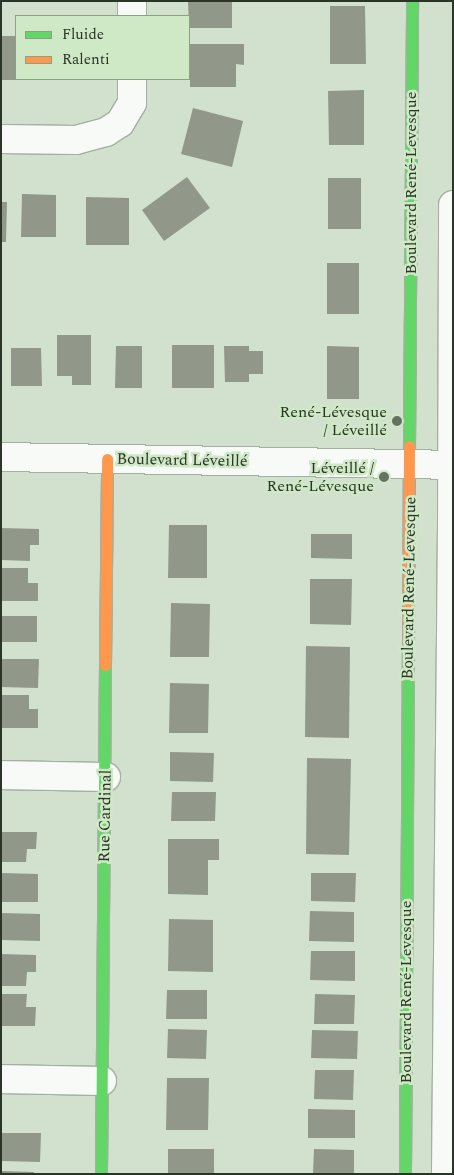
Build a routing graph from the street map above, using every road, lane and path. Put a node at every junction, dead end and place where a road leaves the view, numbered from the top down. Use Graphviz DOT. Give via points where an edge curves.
graph roads {
  1 [pos="132,1"];
  2 [pos="412,1"];
  3 [pos="132,15"];
  4 [pos="132,80"];
  5 [pos="1,139"];
  6 [pos="453,205"];
  7 [pos="1,457"];
  8 [pos="107,459"];
  9 [pos="411,464"];
  10 [pos="453,465"];
  11 [pos="1,775"];
  12 [pos="106,777"];
  13 [pos="1,1079"];
  14 [pos="102,1081"];
  15 [pos="101,1174"];
  16 [pos="405,1174"];
  17 [pos="446,1174"];
  1 -- 3 [label="street"];
  2 -- 9 [label="street, Boulevard René-Levesque"];
  4 -- 5 [label="street" via="132,103 120,124 106,132 76,140"];
  6 -- 10 [label="street"];
  7 -- 8 [label="street, Boulevard Léveillé"];
  8 -- 9 [label="street, Boulevard Léveillé"];
  8 -- 12 [label="street, Rue Cardinal"];
  9 -- 10 [label="street, Boulevard Léveillé"];
  9 -- 16 [label="street, Boulevard René-Levesque"];
  10 -- 17 [label="street"];
  11 -- 12 [label="street"];
  12 -- 14 [label="street, Rue Cardinal"];
  13 -- 14 [label="street"];
  14 -- 15 [label="street, Rue Cardinal"];
}
